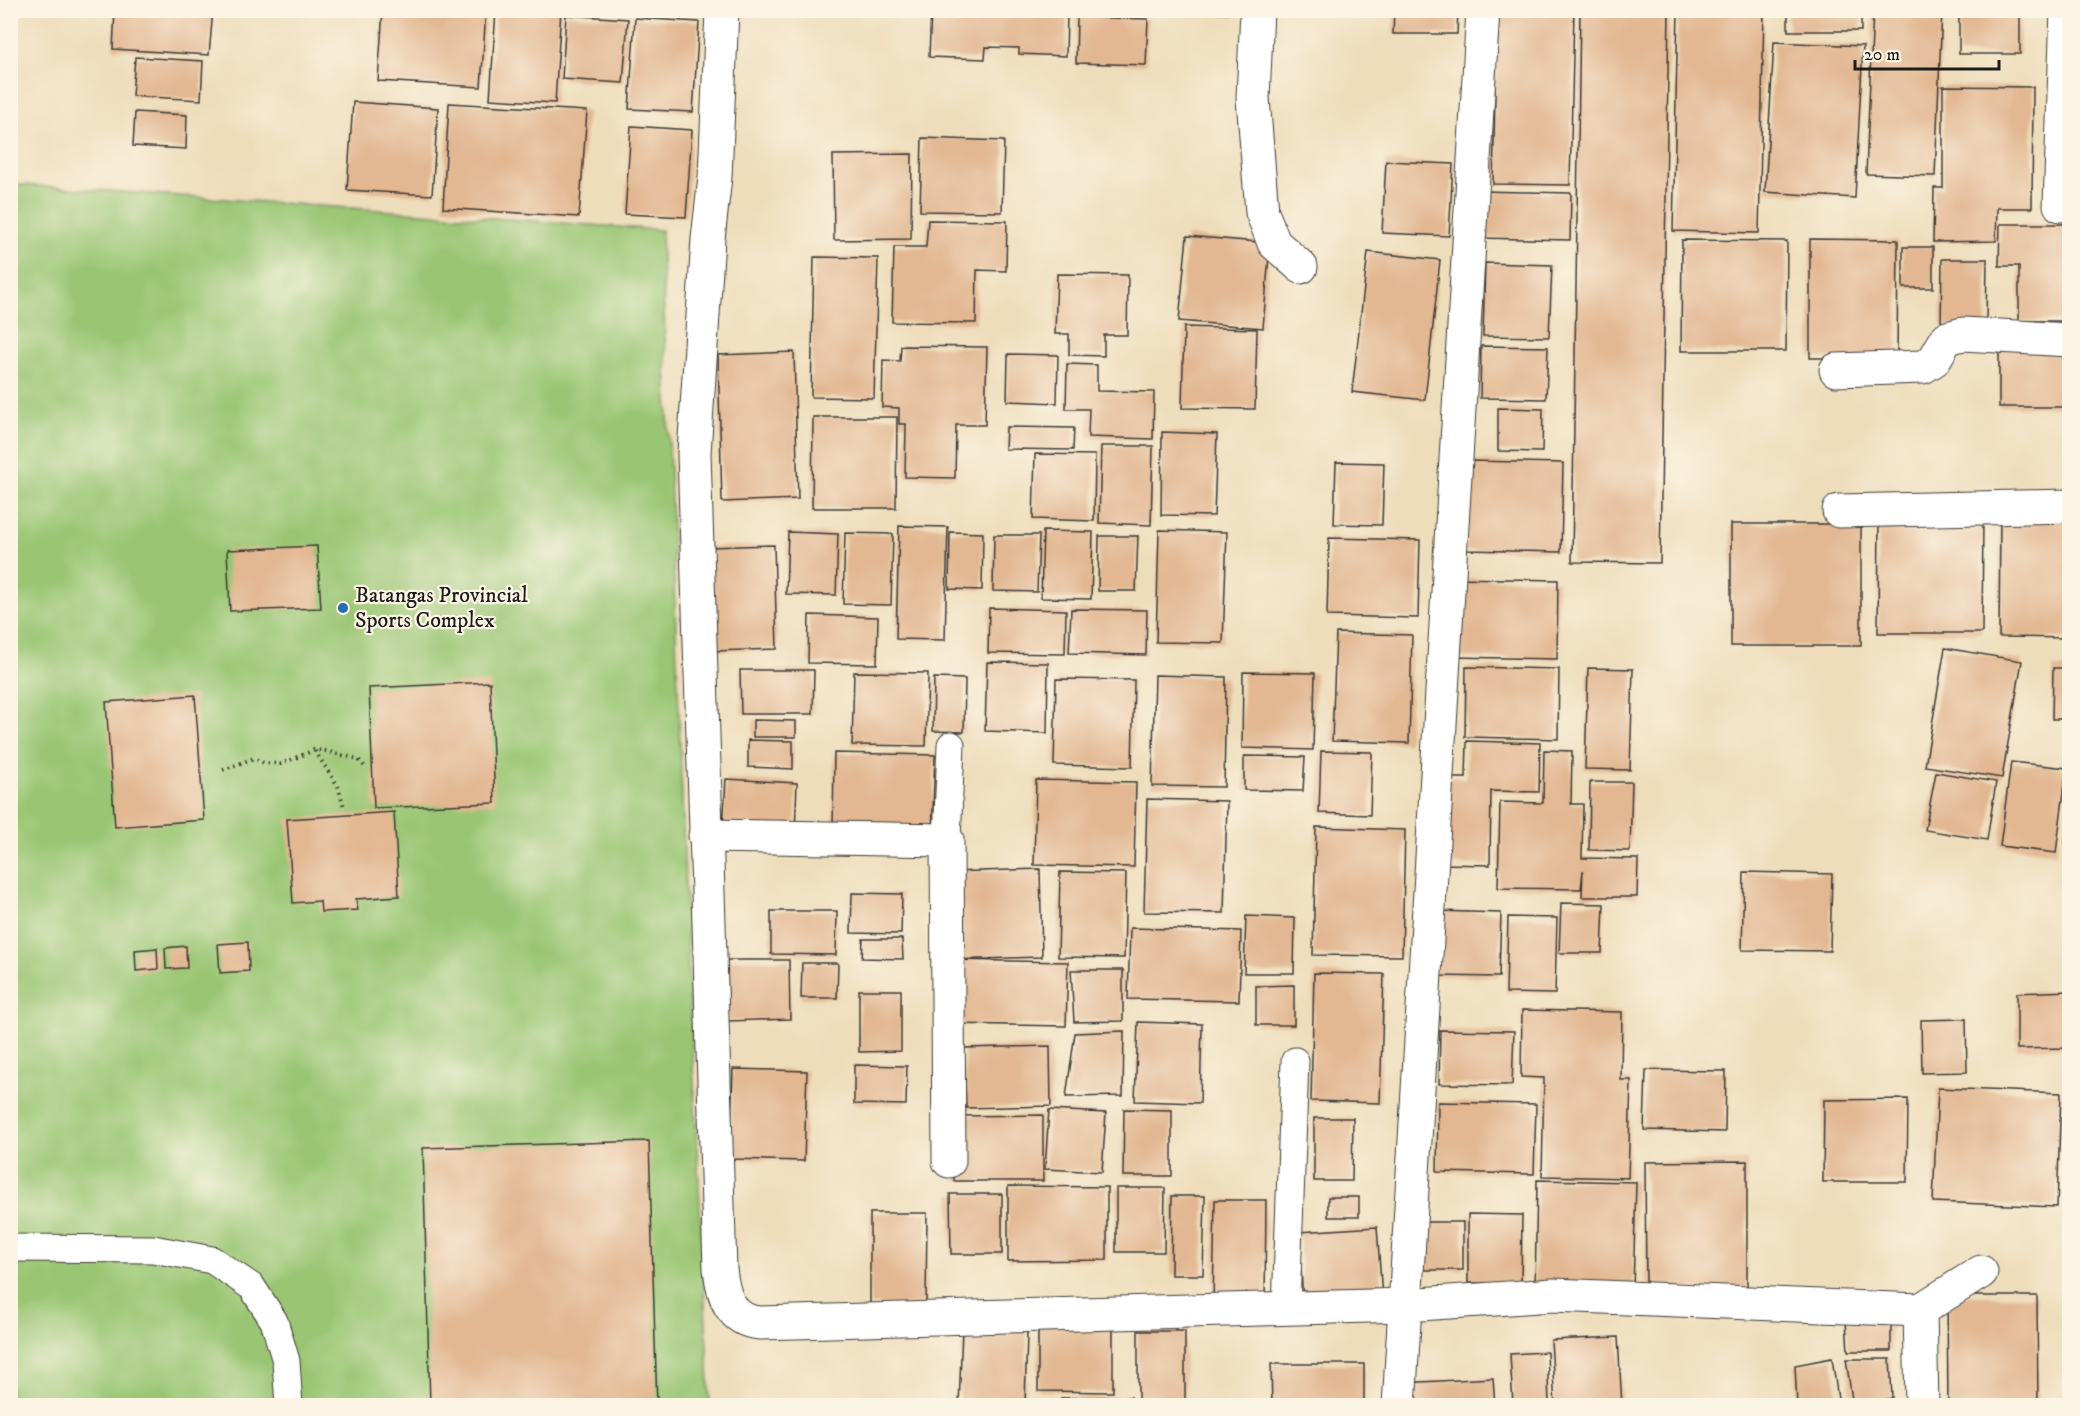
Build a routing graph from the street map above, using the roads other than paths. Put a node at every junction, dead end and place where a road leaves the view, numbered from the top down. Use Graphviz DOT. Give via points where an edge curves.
graph roads {
  1 [pos="722,10"];
  2 [pos="1257,10"];
  3 [pos="1483,10"];
  4 [pos="2067,10"];
  5 [pos="2060,205"];
  6 [pos="1301,267"];
  7 [pos="2070,340"];
  8 [pos="1836,370"];
  9 [pos="2070,506"];
  10 [pos="1839,511"];
  11 [pos="951,745"];
  12 [pos="705,836"];
  13 [pos="947,840"];
  14 [pos="1295,1061"];
  15 [pos="949,1161"];
  16 [pos="10,1248"];
  17 [pos="1981,1272"];
  18 [pos="1405,1305"];
  19 [pos="1286,1308"];
  20 [pos="1920,1310"];
  21 [pos="289,1406"];
  22 [pos="1399,1406"];
  23 [pos="1922,1406"];
  1 -- 12 [label="street" via="715,177 694,453"];
  2 -- 6 [label="street" via="1254,98 1262,212 1274,243"];
  3 -- 18 [label="street"];
  4 -- 5 [label="street"];
  7 -- 8 [label="street" via="1963,334 1947,338 1934,360 1923,367"];
  9 -- 10 [label="street"];
  11 -- 13 [label="lane"];
  12 -- 13 [label="street"];
  12 -- 19 [label="street" via="720,1269 722,1291 733,1313 746,1322 760,1323"];
  13 -- 15 [label="street"];
  14 -- 19 [label="lane"];
  16 -- 21 [label="lane" via="153,1249 212,1260 252,1287 274,1321 286,1361"];
  17 -- 20 [label="street"];
  18 -- 19 [label="street"];
  18 -- 20 [label="street" via="1554,1295"];
  18 -- 22 [label="street"];
  20 -- 23 [label="street"];
}
